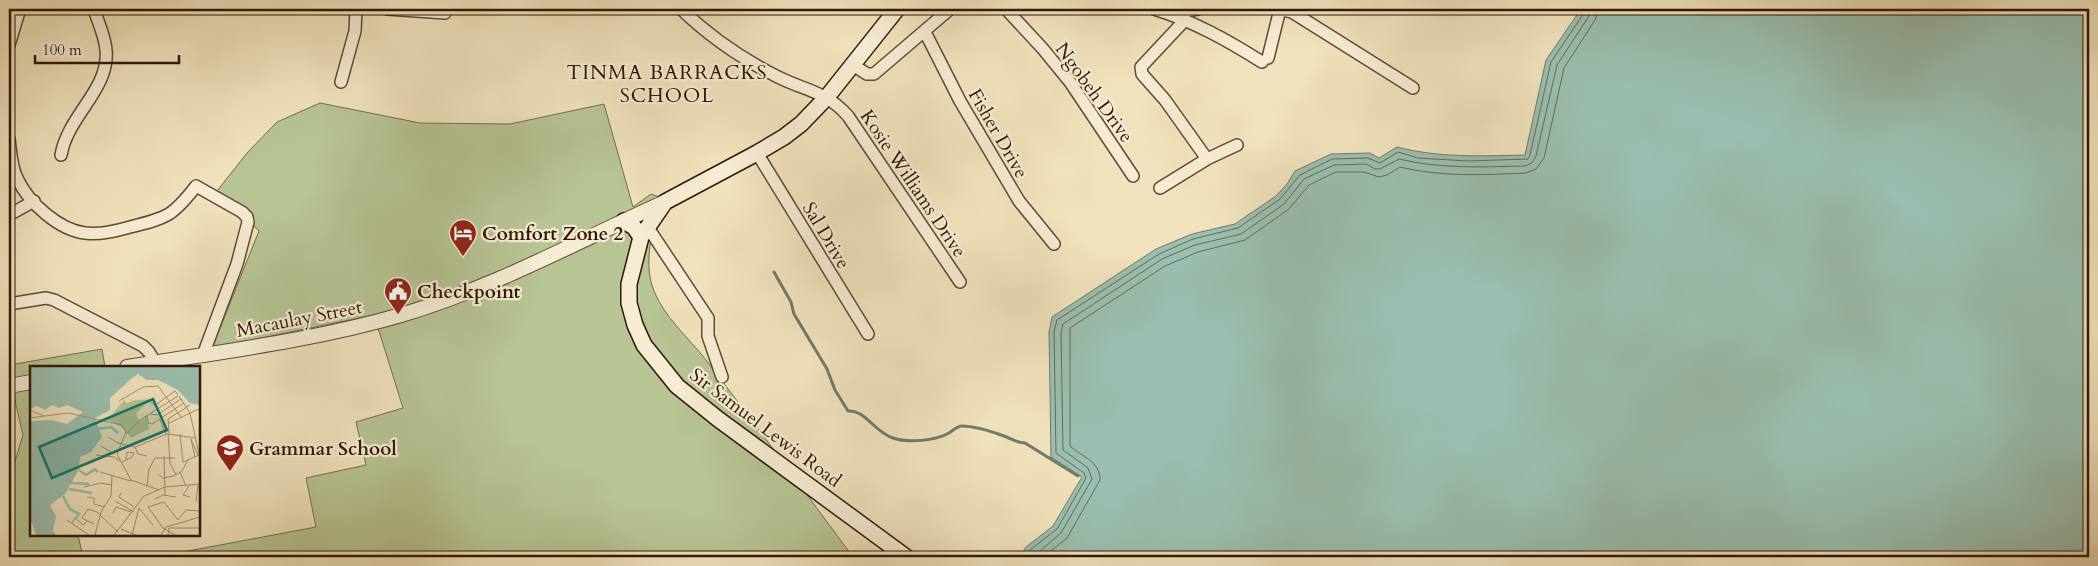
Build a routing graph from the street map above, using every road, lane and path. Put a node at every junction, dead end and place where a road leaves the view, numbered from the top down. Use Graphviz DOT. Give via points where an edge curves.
graph roads {
  1 [pos="20,9"];
  2 [pos="94,9"];
  3 [pos="356,9"];
  4 [pos="387,9"];
  5 [pos="681,9"];
  6 [pos="898,9"];
  7 [pos="950,9"];
  8 [pos="1006,9"];
  9 [pos="1154,9"];
  10 [pos="1198,9"];
  11 [pos="1279,9"];
  12 [pos="445,13"];
  13 [pos="1170,14"];
  14 [pos="1185,20"];
  15 [pos="925,32"];
  16 [pos="9,45"];
  17 [pos="853,65"];
  18 [pos="341,82"];
  19 [pos="1413,88"];
  20 [pos="833,101"];
  21 [pos="9,139"];
  22 [pos="1237,145"];
  23 [pos="757,153"];
  24 [pos="61,155"];
  25 [pos="1208,159"];
  26 [pos="1133,176"];
  27 [pos="1160,188"];
  28 [pos="34,201"];
  29 [pos="665,202"];
  30 [pos="9,215"];
  31 [pos="624,221"];
  32 [pos="644,232"];
  33 [pos="1054,244"];
  34 [pos="960,282"];
  35 [pos="9,304"];
  36 [pos="868,334"];
  37 [pos="204,355"];
  38 [pos="155,362"];
  39 [pos="133,366"];
  40 [pos="722,377"];
  41 [pos="30,382"];
  42 [pos="9,386"];
  43 [pos="906,557"];
  1 -- 16 [label="street"];
  2 -- 24 [label="street" via="106,51 101,83 67,134"];
  3 -- 18 [label="street" via="355,31"];
  4 -- 12 [label="street"];
  5 -- 20 [label="street" via="738,56"];
  6 -- 17 [label="main road, Sir Samuel Lewis Road"];
  7 -- 15 [label="street"];
  8 -- 26 [label="street, Ngobeh Drive" via="1070,82"];
  9 -- 13 [label="street"];
  10 -- 13 [label="street"];
  11 -- 14 [label="street" via="1265,60"];
  11 -- 19 [label="street" via="1292,12"];
  13 -- 14 [label="street"];
  14 -- 25 [label="street" via="1141,67 1142,74 1171,107"];
  15 -- 17 [label="street" via="874,74"];
  15 -- 33 [label="street, Fisher Drive" via="960,101 1019,201"];
  17 -- 20 [label="main road, Sir Samuel Lewis Road"];
  20 -- 23 [label="main road, Sir Samuel Lewis Road"];
  20 -- 34 [label="street, Kosie Williams Drive" via="854,124"];
  21 -- 28 [label="street" via="12,165 18,181"];
  22 -- 25 [label="street"];
  23 -- 29 [label="main road, Sir Samuel Lewis Road"];
  23 -- 36 [label="street, Sal Drive"];
  25 -- 27 [label="street"];
  28 -- 30 [label="street"];
  28 -- 37 [label="street" via="48,217 84,233 106,234 168,216 178,209 196,186 242,212 248,222 237,264"];
  29 -- 31 [label="street, Macaulay Street"];
  29 -- 32 [label="main road, Sir Samuel Lewis Road"];
  31 -- 32 [label="main road"];
  31 -- 37 [label="street, Macaulay Street" via="473,290 402,315"];
  32 -- 40 [label="street" via="708,318 708,336"];
  32 -- 43 [label="main road, Sir Samuel Lewis Road" via="631,269 629,303 644,345 658,364 677,386 718,419"];
  35 -- 38 [label="street" via="46,298 54,300 143,346"];
  37 -- 38 [label="street, Macaulay Street"];
  38 -- 39 [label="street, Macaulay Street"];
  41 -- 42 [label="street"];
}
